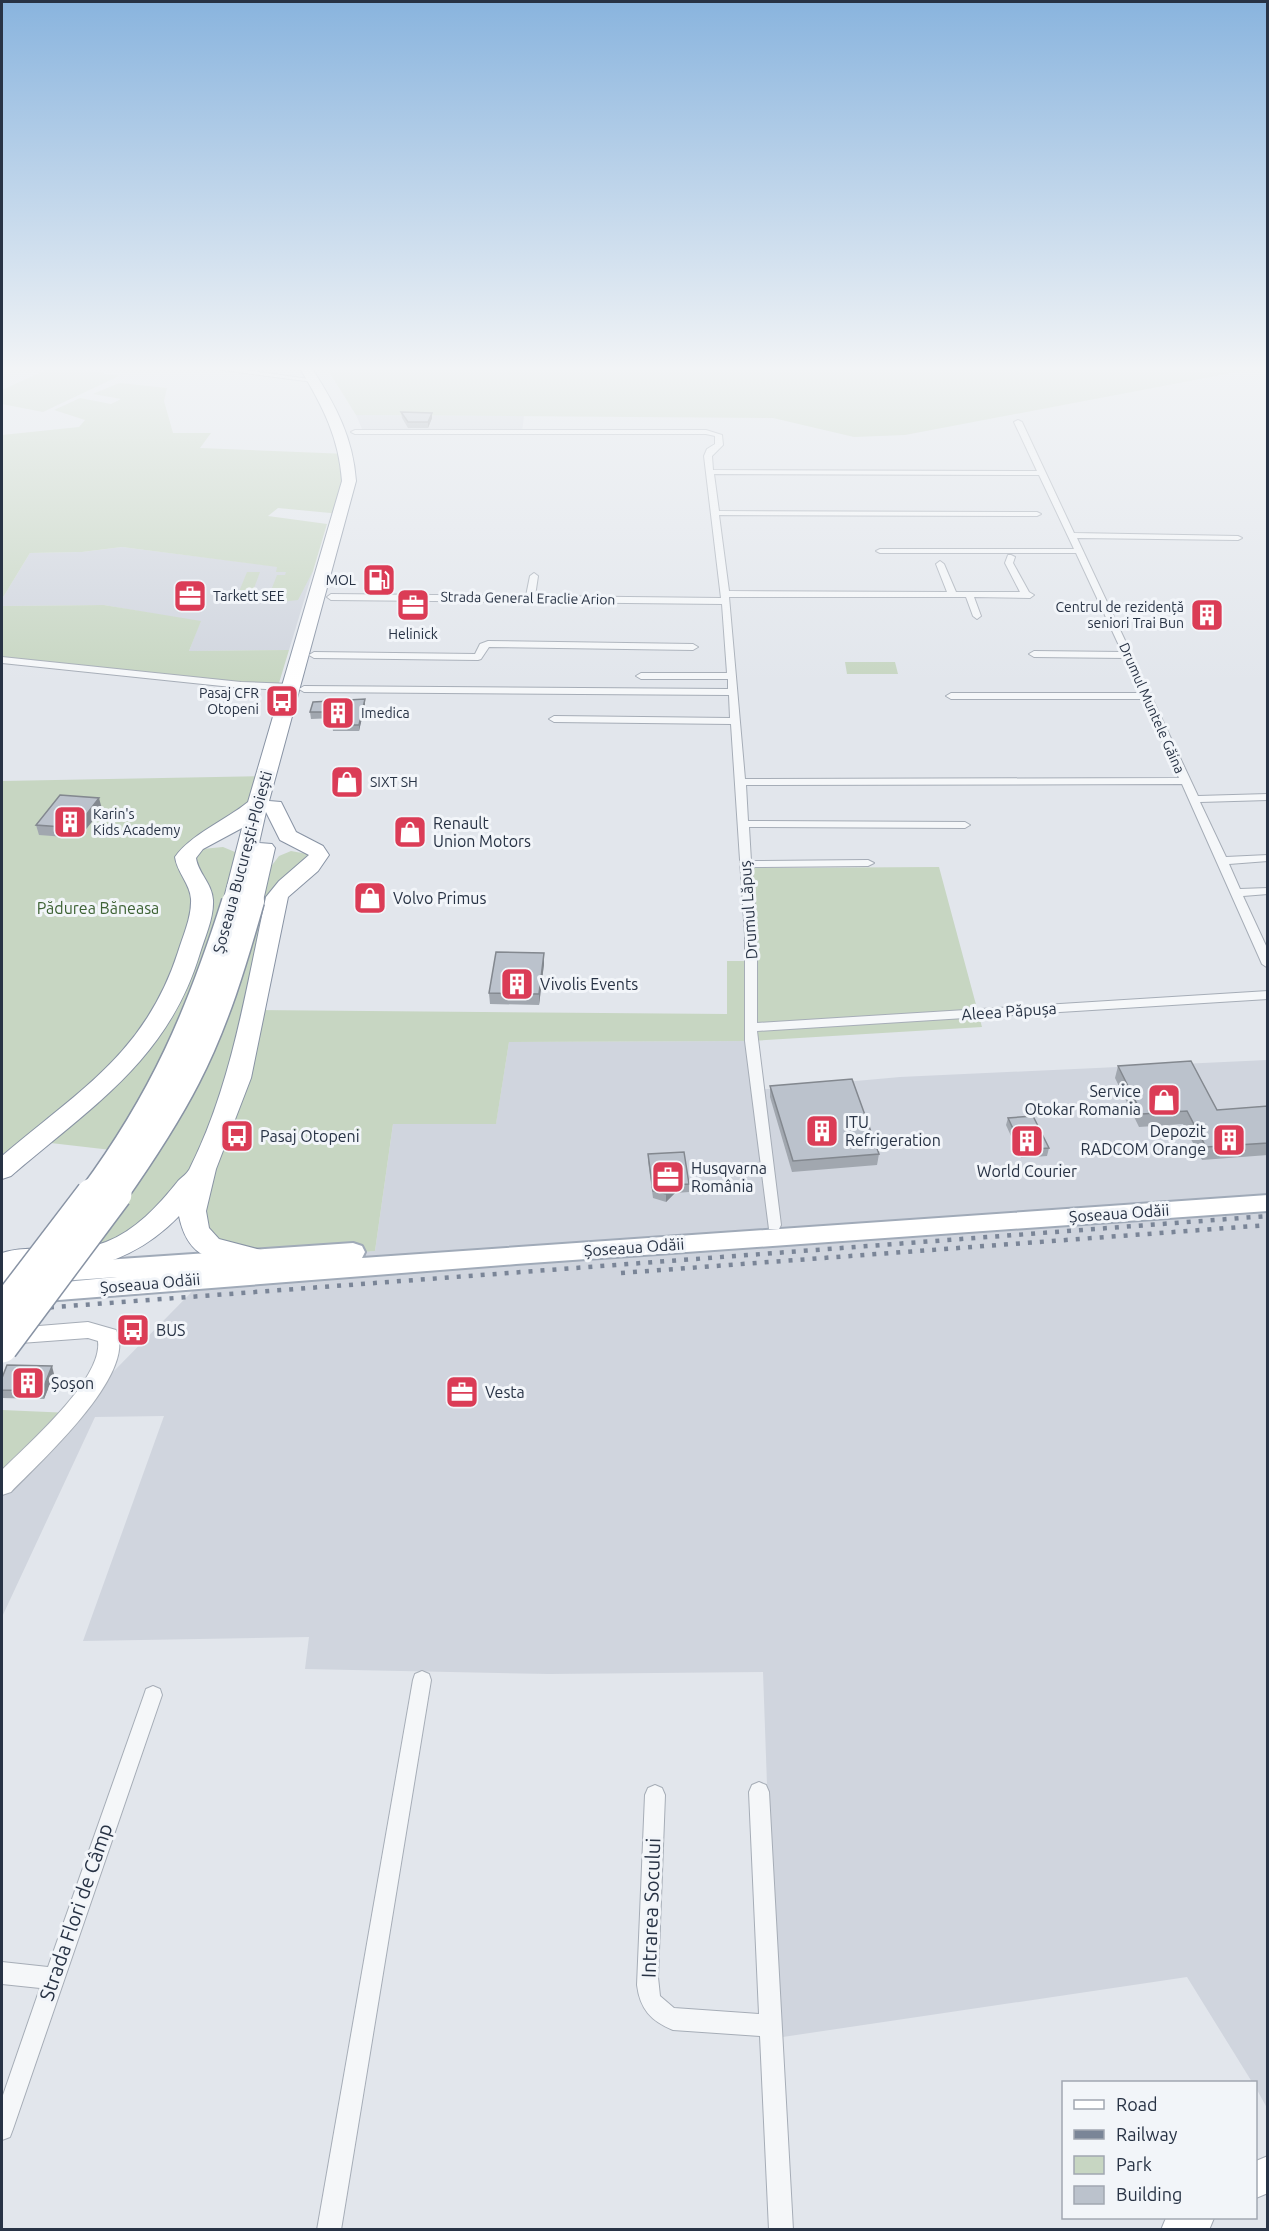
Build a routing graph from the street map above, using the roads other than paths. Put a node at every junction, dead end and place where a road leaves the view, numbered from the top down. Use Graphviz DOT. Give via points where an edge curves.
graph roads {
  1 [pos="349,474"];
  2 [pos="361,474"];
  3 [pos="710,474"];
  4 [pos="1044,474"];
  5 [pos="715,513"];
  6 [pos="1037,514"];
  7 [pos="1072,535"];
  8 [pos="1238,538"];
  9 [pos="880,551"];
  10 [pos="1080,551"];
  11 [pos="1011,557"];
  12 [pos="940,564"];
  13 [pos="534,576"];
  14 [pos="953,595"];
  15 [pos="969,595"];
  16 [pos="331,597"];
  17 [pos="725,597"];
  18 [pos="530,599"];
  19 [pos="977,616"];
  20 [pos="693,648"];
  21 [pos="1034,654"];
  22 [pos="314,655"];
  23 [pos="1128,655"];
  24 [pos="2,660"];
  25 [pos="641,676"];
  26 [pos="731,676"];
  27 [pos="297,688"];
  28 [pos="732,692"];
  29 [pos="951,696"];
  30 [pos="1148,696"];
  31 [pos="554,719"];
  32 [pos="735,721"];
  33 [pos="1184,781"];
  34 [pos="740,782"];
  35 [pos="1268,797"];
  36 [pos="1192,799"];
  37 [pos="266,805"];
  38 [pos="743,825"];
  39 [pos="965,825"];
  40 [pos="1268,858"];
  41 [pos="317,860"];
  42 [pos="1221,861"];
  43 [pos="868,863"];
  44 [pos="185,864"];
  45 [pos="745,864"];
  46 [pos="1268,891"];
  47 [pos="1234,892"];
  48 [pos="245,893"];
  49 [pos="1268,964"];
  50 [pos="1268,995"];
  51 [pos="751,1028"];
  52 [pos="6,1160"];
  53 [pos="200,1180"];
  54 [pos="1268,1189"];
  55 [pos="1268,1203"];
  56 [pos="774,1225"];
  57 [pos="255,1258"];
  58 [pos="4,1264"];
  59 [pos="2,1295"];
  60 [pos="2,1312"];
  61 [pos="2,1337"];
  62 [pos="2,1347"];
  63 [pos="2,1485"];
  64 [pos="422,1680"];
  65 [pos="153,1695"];
  66 [pos="759,1792"];
  67 [pos="655,1795"];
  68 [pos="2,1973"];
  69 [pos="52,1978"];
  70 [pos="770,2026"];
  71 [pos="2,2129"];
  72 [pos="1194,2219"];
  73 [pos="329,2229"];
  74 [pos="780,2229"];
  75 [pos="1178,2229"];
  1 -- 27 [label="highway, Șoseaua București-Ploiești"];
  2 -- 16 [label="highway, Șoseaua București-Ploiești"];
  3 -- 5 [label="street, Drumul Lăpuș"];
  4 -- 7 [label="street, Drumul Muntele Găina"];
  5 -- 6 [label="street"];
  5 -- 17 [label="street, Drumul Lăpuș"];
  7 -- 8 [label="street"];
  7 -- 10 [label="street, Drumul Muntele Găina"];
  9 -- 10 [label="street"];
  10 -- 23 [label="street, Drumul Muntele Găina"];
  11 -- 15 [label="street" via="1009,564 1028,595"];
  12 -- 14 [label="street"];
  13 -- 18 [label="street"];
  14 -- 15 [label="street"];
  14 -- 17 [label="street"];
  15 -- 19 [label="street"];
  16 -- 18 [label="street, Strada General Eraclie Arion"];
  16 -- 22 [label="highway, Șoseaua București-Ploiești"];
  17 -- 18 [label="street, Strada General Eraclie Arion"];
  17 -- 26 [label="street, Drumul Lăpuș"];
  20 -- 22 [label="street" via="488,644 476,657"];
  21 -- 23 [label="street"];
  22 -- 27 [label="highway, Șoseaua București-Ploiești"];
  23 -- 30 [label="street, Drumul Muntele Găina"];
  24 -- 27 [label="street"];
  25 -- 26 [label="street"];
  26 -- 28 [label="street, Drumul Lăpuș"];
  27 -- 28 [label="street"];
  27 -- 37 [label="highway, Șoseaua București-Ploiești"];
  28 -- 32 [label="street, Drumul Lăpuș"];
  29 -- 30 [label="street"];
  30 -- 33 [label="street, Drumul Muntele Găina"];
  31 -- 32 [label="street"];
  32 -- 34 [label="street, Drumul Lăpuș"];
  33 -- 34 [label="street"];
  33 -- 36 [label="street, Drumul Muntele Găina"];
  34 -- 38 [label="street, Drumul Lăpuș"];
  35 -- 36 [label="street"];
  36 -- 42 [label="street, Drumul Muntele Găina"];
  37 -- 41 [label="highway" via="284,833 316,850"];
  37 -- 44 [label="highway" via="190,849"];
  37 -- 48 [label="highway, Șoseaua București-Ploiești"];
  38 -- 39 [label="street"];
  38 -- 45 [label="street, Drumul Lăpuș"];
  40 -- 42 [label="street"];
  41 -- 48 [label="highway" via="304,851 284,853"];
  41 -- 53 [label="highway" via="285,885 277,897 239,1078"];
  42 -- 47 [label="street, Drumul Muntele Găina"];
  43 -- 45 [label="street"];
  44 -- 48 [label="highway" via="202,849 227,848 238,858"];
  44 -- 52 [label="highway" via="200,884 202,905 173,996 161,1019 103,1084"];
  45 -- 51 [label="street, Drumul Lăpuș" via="751,935"];
  46 -- 47 [label="street"];
  47 -- 49 [label="street, Drumul Muntele Găina"];
  48 -- 60 [label="highway, Șoseaua București-Ploiești, bridge" via="187,1036 156,1097 104,1177"];
  48 -- 62 [label="highway, Șoseaua București-Ploiești, bridge" via="230,982 177,1100 123,1182"];
  50 -- 51 [label="street, Aleea Păpușa"];
  51 -- 56 [label="street, Drumul Lăpuș" via="755,1090"];
  53 -- 57 [label="highway" via="192,1221 202,1240 217,1249"];
  53 -- 58 [label="highway" via="165,1217 128,1244 89,1257"];
  54 -- 56 [label="main road, Șoseaua Odăii"];
  55 -- 59 [label="main road, Șoseaua Odăii"];
  56 -- 57 [label="main road, Șoseaua Odăii"];
  57 -- 58 [label="main road, Șoseaua Odăii"];
  61 -- 63 [label="street" via="88,1330 108,1336 112,1348 107,1365 89,1391"];
  64 -- 73 [label="street"];
  65 -- 69 [label="street, Strada Flori de Câmp"];
  66 -- 70 [label="street"];
  67 -- 70 [label="street, Intrarea Socului" via="647,1977 650,2003 661,2015 673,2019"];
  68 -- 69 [label="street"];
  69 -- 71 [label="street, Strada Flori de Câmp"];
  70 -- 74 [label="street"];
  72 -- 75 [label="street"];
}
